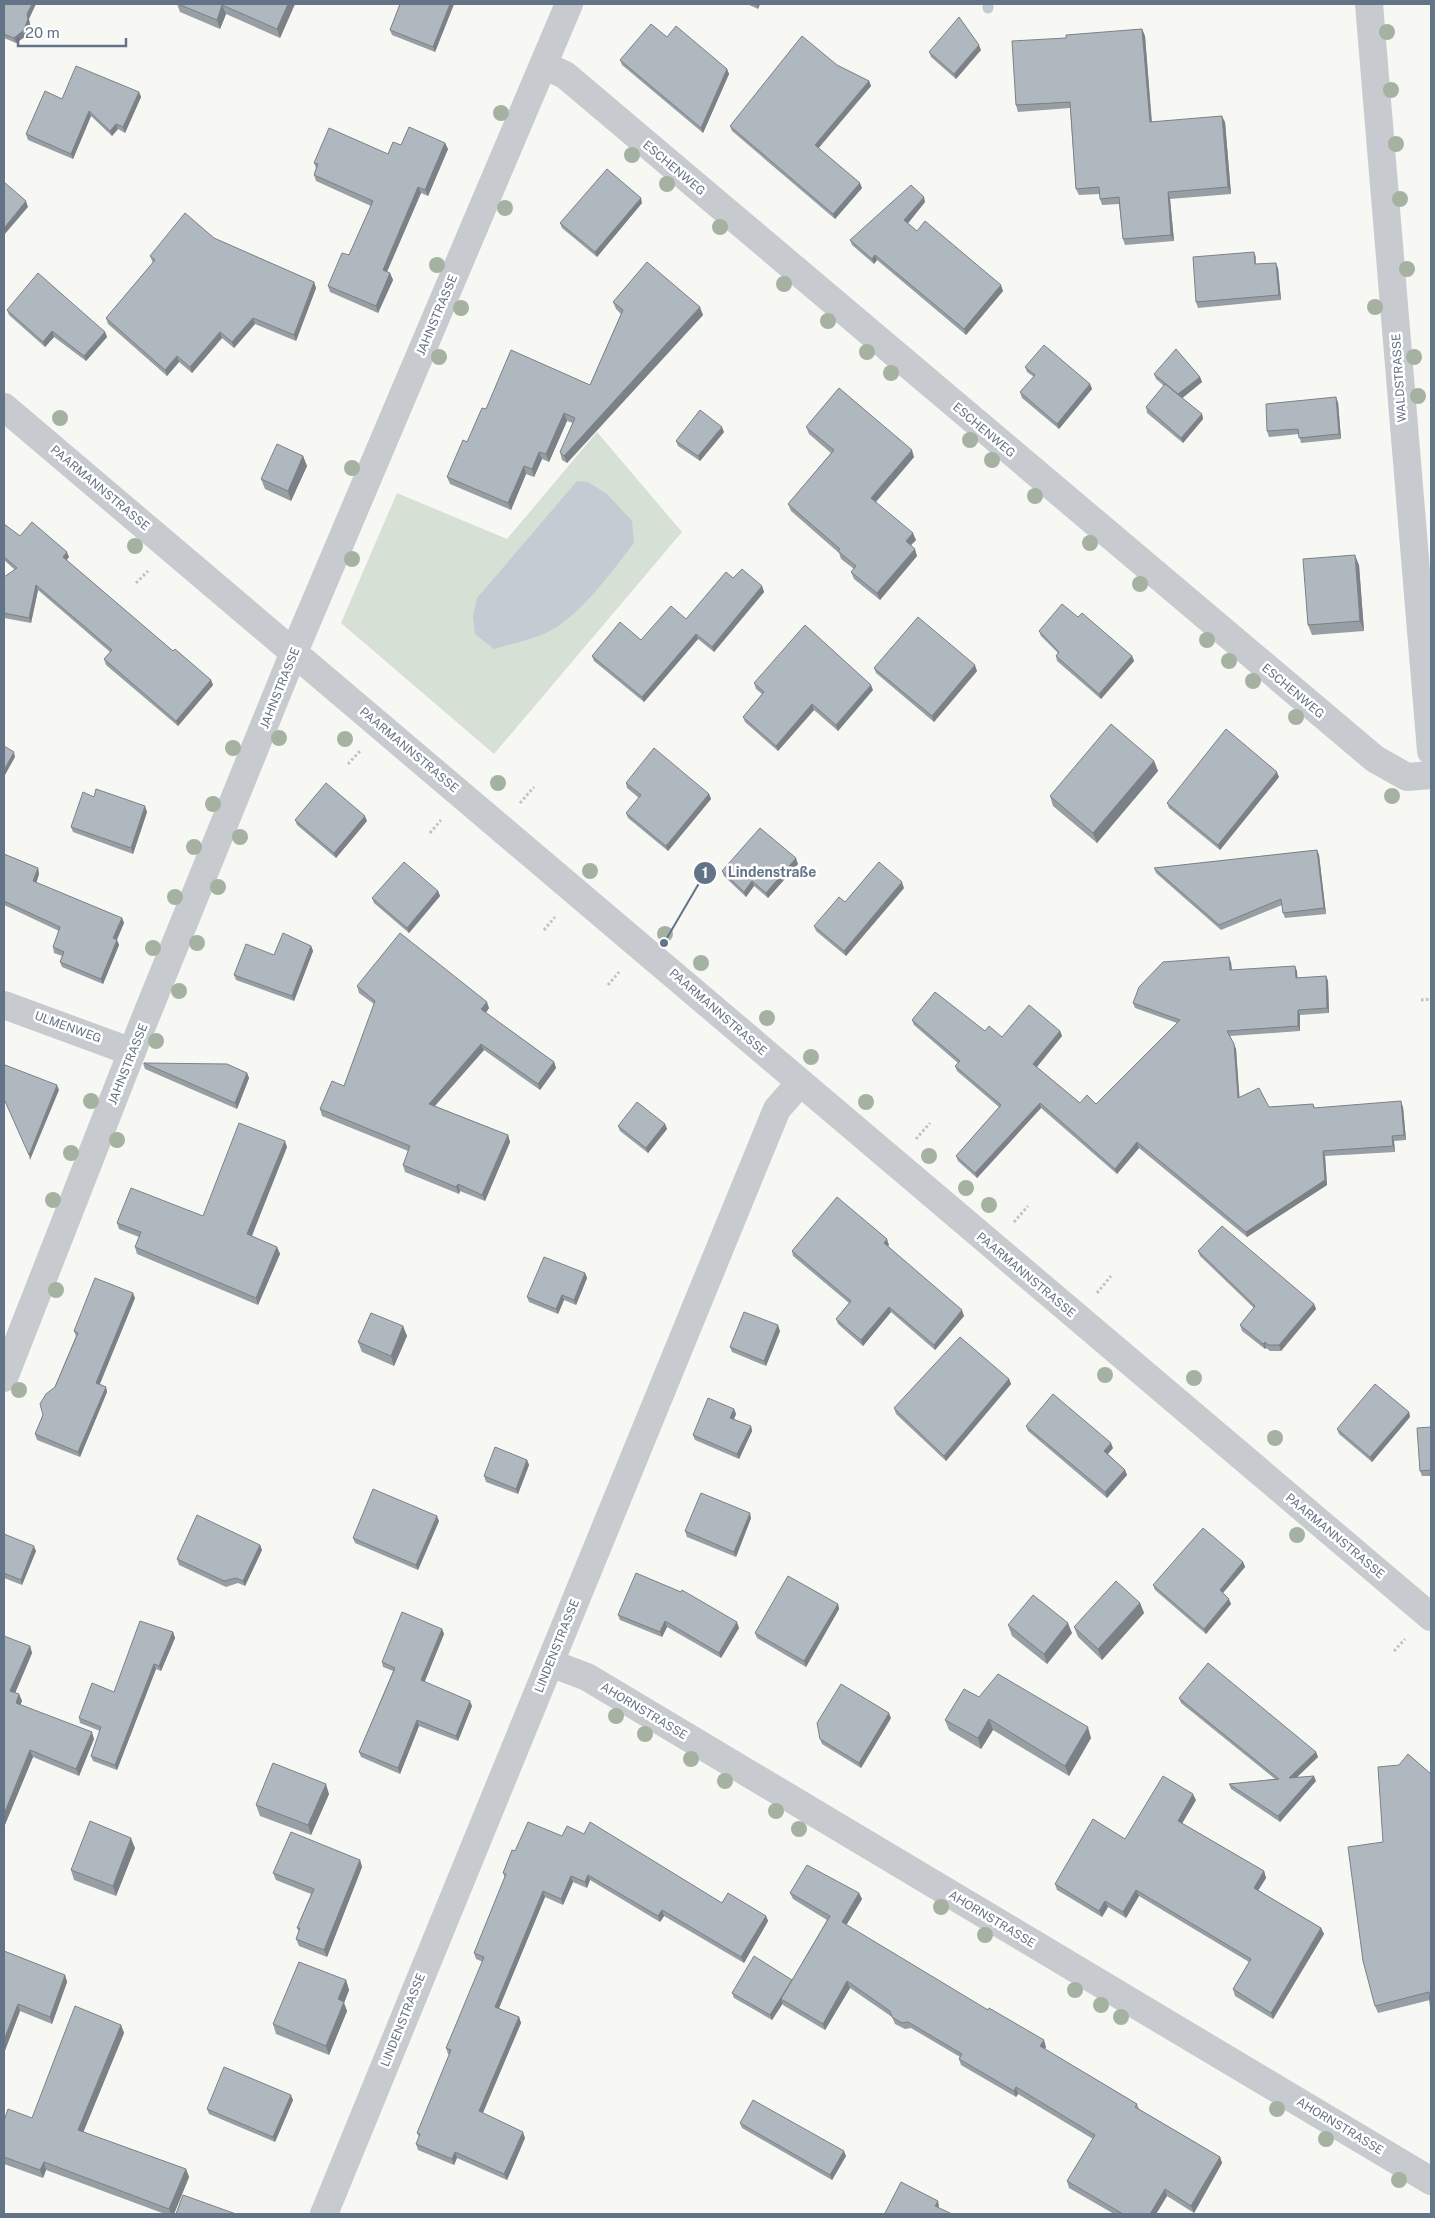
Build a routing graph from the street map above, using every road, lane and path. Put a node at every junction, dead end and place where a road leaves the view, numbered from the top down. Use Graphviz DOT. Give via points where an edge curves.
graph roads {
  1 [pos="569,4"];
  2 [pos="1370,4"];
  3 [pos="543,65"];
  4 [pos="4,407"];
  5 [pos="294,652"];
  6 [pos="1431,752"];
  7 [pos="1431,775"];
  8 [pos="1431,999"];
  9 [pos="1421,1000"];
  10 [pos="4,1005"];
  11 [pos="132,1052"];
  12 [pos="800,1083"];
  13 [pos="4,1378"];
  14 [pos="1431,1617"];
  15 [pos="550,1663"];
  16 [pos="1431,2181"];
  17 [pos="324,2214"];
  1 -- 3 [label="street, JAHNSTRASSE"];
  2 -- 6 [label="street, WALDSTRASSE"];
  3 -- 5 [label="street, JAHNSTRASSE"];
  3 -- 7 [label="street, ESCHENWEG" via="572,81 1375,759 1407,777"];
  4 -- 5 [label="street, PAARMANNSTRASSE"];
  5 -- 11 [label="street, JAHNSTRASSE"];
  5 -- 12 [label="street, PAARMANNSTRASSE"];
  8 -- 9 [label="path"];
  10 -- 11 [label="street, ULMENWEG"];
  11 -- 13 [label="street, JAHNSTRASSE"];
  12 -- 14 [label="street, PAARMANNSTRASSE"];
  12 -- 15 [label="street, LINDENSTRASSE" via="777,1109"];
  15 -- 16 [label="street, AHORNSTRASSE" via="587,1677"];
  15 -- 17 [label="street, LINDENSTRASSE"];
}
